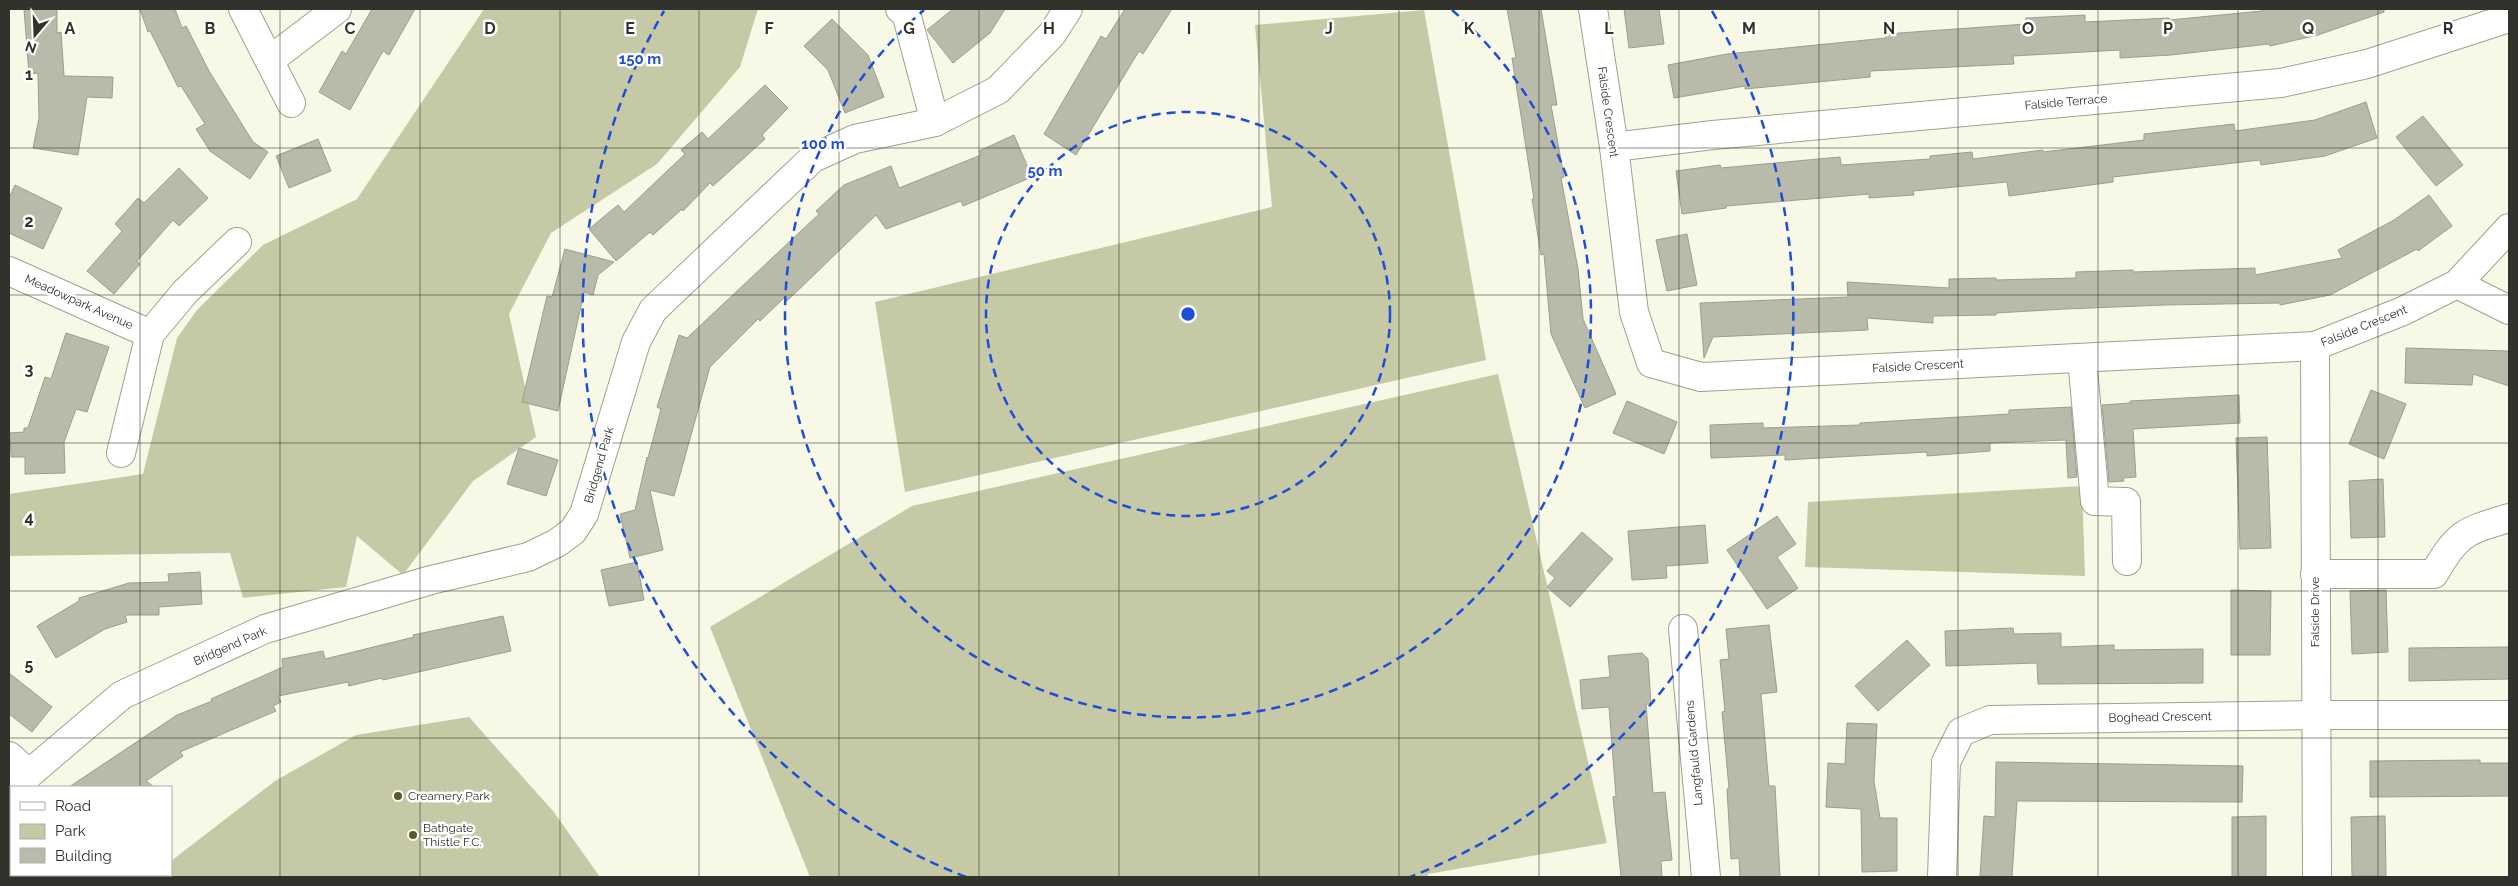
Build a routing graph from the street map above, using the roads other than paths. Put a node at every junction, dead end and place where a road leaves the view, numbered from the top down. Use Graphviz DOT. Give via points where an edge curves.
graph roads {
  1 [pos="243,9"];
  2 [pos="337,9"];
  3 [pos="900,9"];
  4 [pos="1068,9"];
  5 [pos="1593,9"];
  6 [pos="2509,18"];
  7 [pos="270,60"];
  8 [pos="291,103"];
  9 [pos="935,122"];
  10 [pos="1614,147"];
  11 [pos="2509,228"];
  12 [pos="237,242"];
  13 [pos="9,271"];
  14 [pos="2458,284"];
  15 [pos="2509,310"];
  16 [pos="150,334"];
  17 [pos="2315,346"];
  18 [pos="2082,358"];
  19 [pos="120,453"];
  20 [pos="2509,518"];
  21 [pos="2126,561"];
  22 [pos="2315,574"];
  23 [pos="1683,628"];
  24 [pos="2315,715"];
  25 [pos="2509,715"];
  26 [pos="9,756"];
  27 [pos="24,780"];
  28 [pos="1706,877"];
  29 [pos="1942,877"];
  30 [pos="2318,877"];
  1 -- 7 [label="street"];
  2 -- 7 [label="street"];
  3 -- 9 [label="street" via="906,13"];
  4 -- 9 [label="street, Bridgend Park" via="1052,34 998,90"];
  5 -- 10 [label="street, Falside Crescent"];
  6 -- 10 [label="street, Falside Terrace" via="2367,64 2281,83"];
  7 -- 8 [label="street"];
  9 -- 27 [label="street, Bridgend Park" via="855,139 813,158 653,310 636,342 584,514 573,531 557,543 528,557 431,580 265,629 122,695"];
  10 -- 18 [label="street, Falside Crescent" via="1634,312 1651,363 1701,377"];
  11 -- 14 [label="street, Falside Crescent"];
  12 -- 16 [label="street" via="185,292"];
  13 -- 16 [label="street, Meadowpark Avenue"];
  14 -- 15 [label="street"];
  14 -- 17 [label="street, Falside Crescent"];
  16 -- 19 [label="street"];
  17 -- 18 [label="street, Falside Crescent"];
  17 -- 22 [label="street, Falside Drive"];
  18 -- 21 [label="street" via="2095,501 2126,502"];
  20 -- 22 [label="street" via="2471,529 2456,539 2434,574"];
  22 -- 24 [label="street, Falside Drive"];
  23 -- 28 [label="street, Langfauld Gardens"];
  24 -- 25 [label="street, Boghead Crescent"];
  24 -- 29 [label="street, Boghead Crescent" via="1990,720 1961,732 1946,762"];
  24 -- 30 [label="street, Falside Drive"];
  26 -- 27 [label="street"];
}
